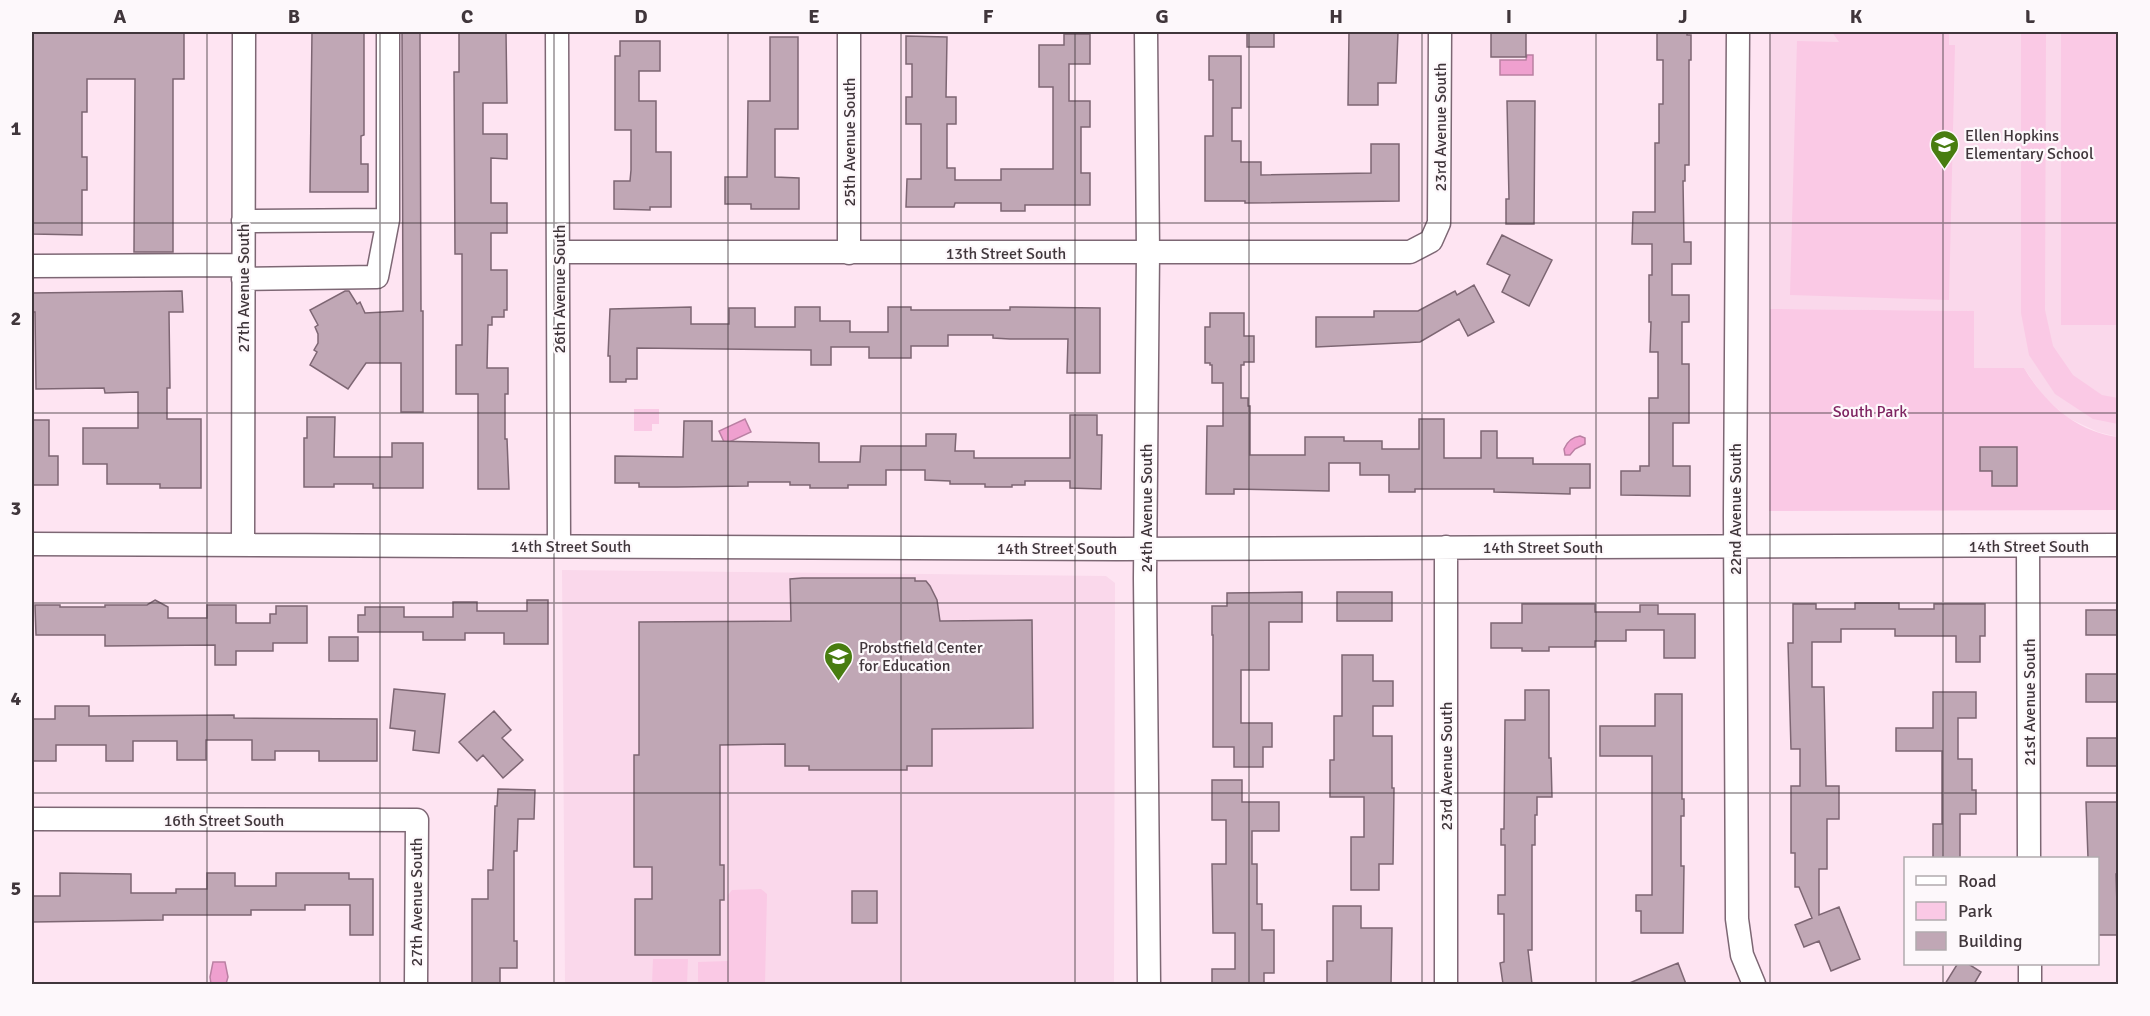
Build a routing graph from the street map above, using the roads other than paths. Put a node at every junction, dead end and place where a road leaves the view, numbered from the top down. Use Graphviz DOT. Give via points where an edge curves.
graph roads {
  1 [pos="244,32"];
  2 [pos="388,32"];
  3 [pos="557,32"];
  4 [pos="849,32"];
  5 [pos="1146,32"];
  6 [pos="1440,32"];
  7 [pos="1737,32"];
  8 [pos="388,220"];
  9 [pos="243,221"];
  10 [pos="1439,223"];
  11 [pos="558,252"];
  12 [pos="1148,252"];
  13 [pos="849,253"];
  14 [pos="32,266"];
  15 [pos="243,272"];
  16 [pos="32,544"];
  17 [pos="243,545"];
  18 [pos="2118,545"];
  19 [pos="559,546"];
  20 [pos="1735,546"];
  21 [pos="2028,546"];
  22 [pos="1446,547"];
  23 [pos="1145,549"];
  24 [pos="32,819"];
  25 [pos="417,820"];
  26 [pos="2029,857"];
  27 [pos="2030,965"];
  28 [pos="416,984"];
  29 [pos="1149,984"];
  30 [pos="1446,984"];
  31 [pos="1754,984"];
  32 [pos="2030,984"];
  1 -- 9 [label="street, 27th Avenue South"];
  2 -- 8 [label="street"];
  3 -- 11 [label="street, 26th Avenue South"];
  4 -- 13 [label="street, 25th Avenue South"];
  5 -- 12 [label="street, 24th Avenue South"];
  6 -- 10 [label="street, 23rd Avenue South"];
  7 -- 20 [label="street, 22nd Avenue South"];
  8 -- 9 [label="street"];
  8 -- 15 [label="street" via="376,278"];
  9 -- 15 [label="street, 27th Avenue South"];
  10 -- 12 [label="street, 13th Street South" via="1431,241 1410,252"];
  11 -- 13 [label="street, 13th Street South"];
  11 -- 19 [label="street, 26th Avenue South"];
  12 -- 13 [label="street, 13th Street South"];
  12 -- 23 [label="street, 24th Avenue South"];
  14 -- 15 [label="street"];
  15 -- 17 [label="street, 27th Avenue South"];
  16 -- 17 [label="street, 14th Street South"];
  17 -- 19 [label="street, 14th Street South"];
  18 -- 21 [label="street, 14th Street South"];
  19 -- 23 [label="street, 14th Street South"];
  20 -- 21 [label="street, 14th Street South"];
  20 -- 22 [label="street, 14th Street South"];
  20 -- 31 [label="street, 22nd Avenue South" via="1737,919 1742,956"];
  21 -- 26 [label="street, 21st Avenue South"];
  22 -- 23 [label="street, 14th Street South"];
  22 -- 30 [label="street, 23rd Avenue South"];
  23 -- 29 [label="street, 24th Avenue South"];
  24 -- 25 [label="street, 16th Street South"];
  25 -- 28 [label="street, 27th Avenue South"];
  27 -- 32 [label="street"];
}
